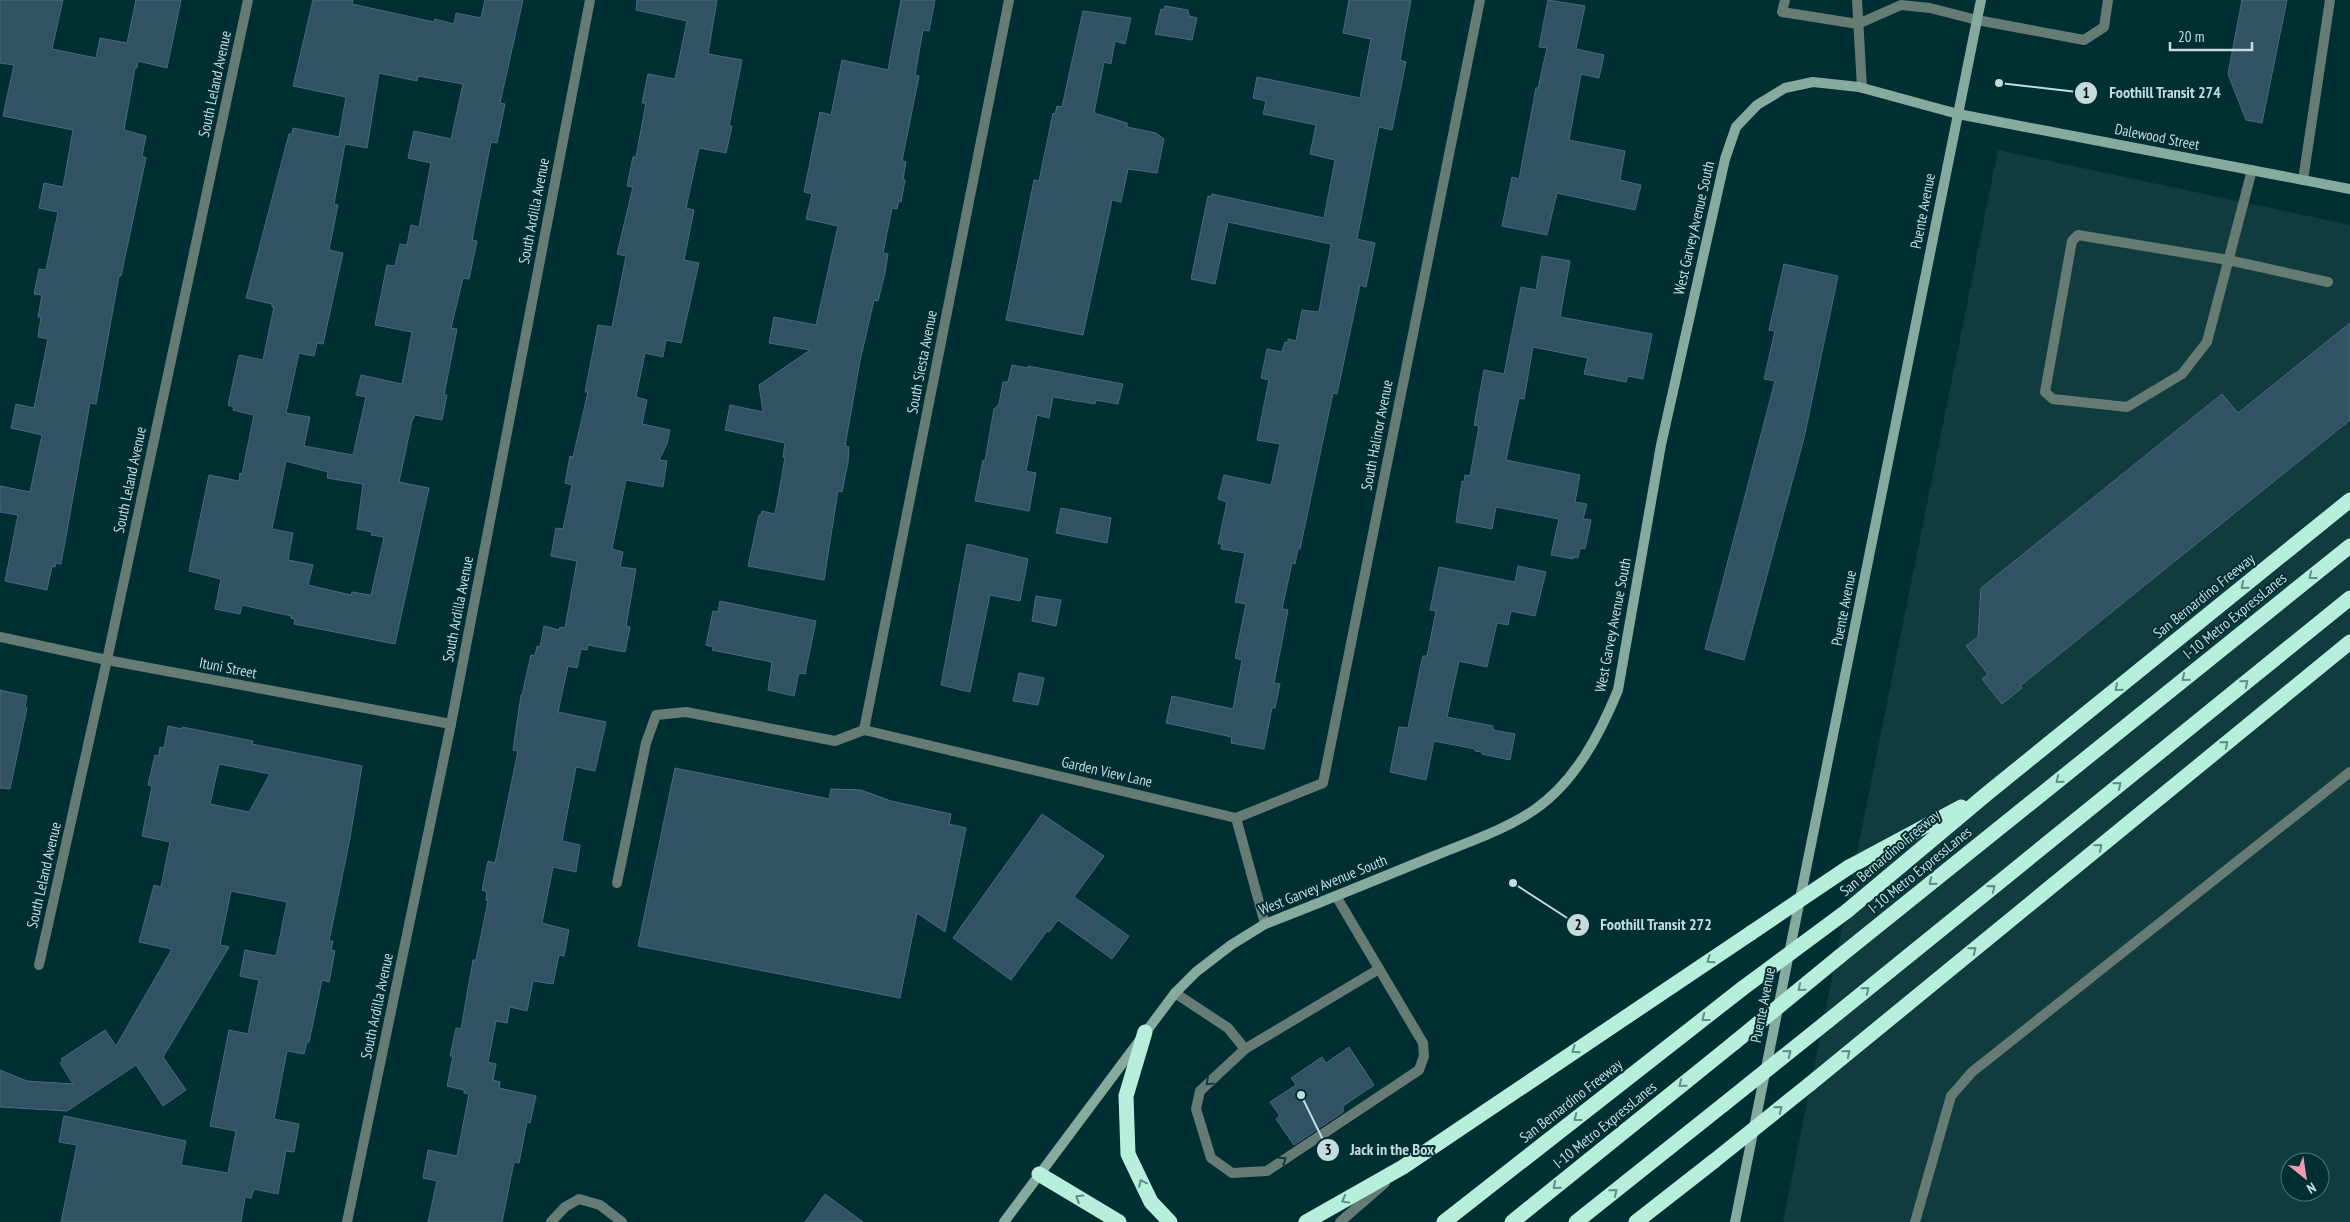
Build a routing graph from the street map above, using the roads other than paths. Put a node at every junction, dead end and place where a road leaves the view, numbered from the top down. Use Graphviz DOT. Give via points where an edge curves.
graph roads {
  1 [pos="248,0"];
  2 [pos="590,0"];
  3 [pos="1009,0"];
  4 [pos="1480,0"];
  5 [pos="1785,0"];
  6 [pos="1857,0"];
  7 [pos="1981,0"];
  8 [pos="2108,0"];
  9 [pos="2330,0"];
  10 [pos="1977,20"];
  11 [pos="1858,24"];
  12 [pos="1862,88"];
  13 [pos="1958,114"];
  14 [pos="2252,170"];
  15 [pos="2303,180"];
  16 [pos="2350,189"];
  17 [pos="2228,260"];
  18 [pos="2328,282"];
  19 [pos="2350,500"];
  20 [pos="2350,546"];
  21 [pos="2350,598"];
  22 [pos="0,637"];
  23 [pos="2350,642"];
  24 [pos="107,660"];
  25 [pos="451,724"];
  26 [pos="864,730"];
  27 [pos="2350,772"];
  28 [pos="1989,792"];
  29 [pos="1236,818"];
  30 [pos="617,883"];
  31 [pos="1336,896"];
  32 [pos="1265,924"];
  33 [pos="39,965"];
  34 [pos="1379,969"];
  35 [pos="1175,993"];
  36 [pos="1145,1032"];
  37 [pos="1245,1049"];
  38 [pos="1714,1161"];
  39 [pos="1403,1168"];
  40 [pos="1039,1174"];
  41 [pos="347,1222"];
  42 [pos="551,1222"];
  43 [pos="622,1222"];
  44 [pos="1004,1222"];
  45 [pos="1119,1222"];
  46 [pos="1170,1222"];
  47 [pos="1306,1222"];
  48 [pos="1340,1222"];
  49 [pos="1444,1222"];
  50 [pos="1512,1222"];
  51 [pos="1576,1222"];
  52 [pos="1636,1222"];
  53 [pos="1648,1222"];
  54 [pos="1735,1222"];
  55 [pos="1915,1222"];
  1 -- 24 [label="street, South Leland Avenue"];
  2 -- 25 [label="street, South Ardilla Avenue"];
  3 -- 26 [label="street, South Siesta Avenue"];
  4 -- 29 [label="street, South Halinor Avenue" via="1323,783"];
  5 -- 11 [label="street" via="1782,12"];
  6 -- 11 [label="street"];
  7 -- 10 [label="main road, Puente Avenue"];
  8 -- 10 [label="street" via="2104,27 2084,40"];
  9 -- 15 [label="street"];
  10 -- 11 [label="street" via="1930,8 1901,6"];
  10 -- 13 [label="main road, Puente Avenue"];
  11 -- 12 [label="street"];
  12 -- 13 [label="main road, West Garvey Avenue South"];
  12 -- 31 [label="main road, West Garvey Avenue South" via="1813,82 1785,88 1757,105 1736,127 1725,158 1661,445 1618,690 1584,757 1561,786 1534,810 1490,833"];
  13 -- 14 [label="main road, Dalewood Street"];
  13 -- 54 [label="main road, Puente Avenue"];
  14 -- 15 [label="main road, Dalewood Street"];
  14 -- 17 [label="street"];
  15 -- 16 [label="main road, Dalewood Street"];
  17 -- 17 [label="street" via="2207,342 2182,374 2127,407 2053,399 2045,392 2072,241 2078,235"];
  17 -- 18 [label="street"];
  19 -- 28 [label="highway, San Bernardino Freeway, one-way"];
  20 -- 50 [label="highway, I-10 Metro ExpressLanes, one-way, bridge"];
  51 -- 21 [label="highway, one-way, bridge"];
  22 -- 24 [label="street, Ituni Street"];
  38 -- 23 [label="highway, one-way, bridge"];
  24 -- 25 [label="street, Ituni Street"];
  24 -- 33 [label="street, South Leland Avenue"];
  25 -- 41 [label="street, South Ardilla Avenue"];
  26 -- 29 [label="street, Garden View Lane"];
  26 -- 30 [label="street" via="835,741 686,712 656,715 646,743"];
  27 -- 55 [label="street" via="1972,1072 1951,1096"];
  28 -- 39 [label="highway, one-way, bridge" via="1849,867"];
  28 -- 49 [label="highway, San Bernardino Freeway, one-way, bridge" via="1847,911 1743,988"];
  29 -- 32 [label="street"];
  31 -- 32 [label="main road, West Garvey Avenue South"];
  31 -- 34 [label="street"];
  32 -- 35 [label="main road, West Garvey Avenue South" via="1231,945"];
  34 -- 37 [label="street"];
  37 -- 34 [label="street, one-way" via="1200,1091 1196,1109 1212,1158 1232,1173 1267,1170 1419,1070 1424,1056 1423,1043"];
  35 -- 36 [label="main road, West Garvey Avenue South"];
  35 -- 37 [label="street" via="1228,1028"];
  36 -- 40 [label="main road, West Garvey Avenue South"];
  46 -- 36 [label="highway, one-way" via="1151,1202 1128,1154 1126,1096"];
  38 -- 52 [label="highway"];
  38 -- 53 [label="highway"];
  39 -- 47 [label="highway, one-way"];
  39 -- 48 [label="street"];
  40 -- 44 [label="main road, West Garvey Avenue South"];
  45 -- 40 [label="highway, one-way"];
  42 -- 43 [label="street" via="565,1207 579,1199 600,1205"];
}
